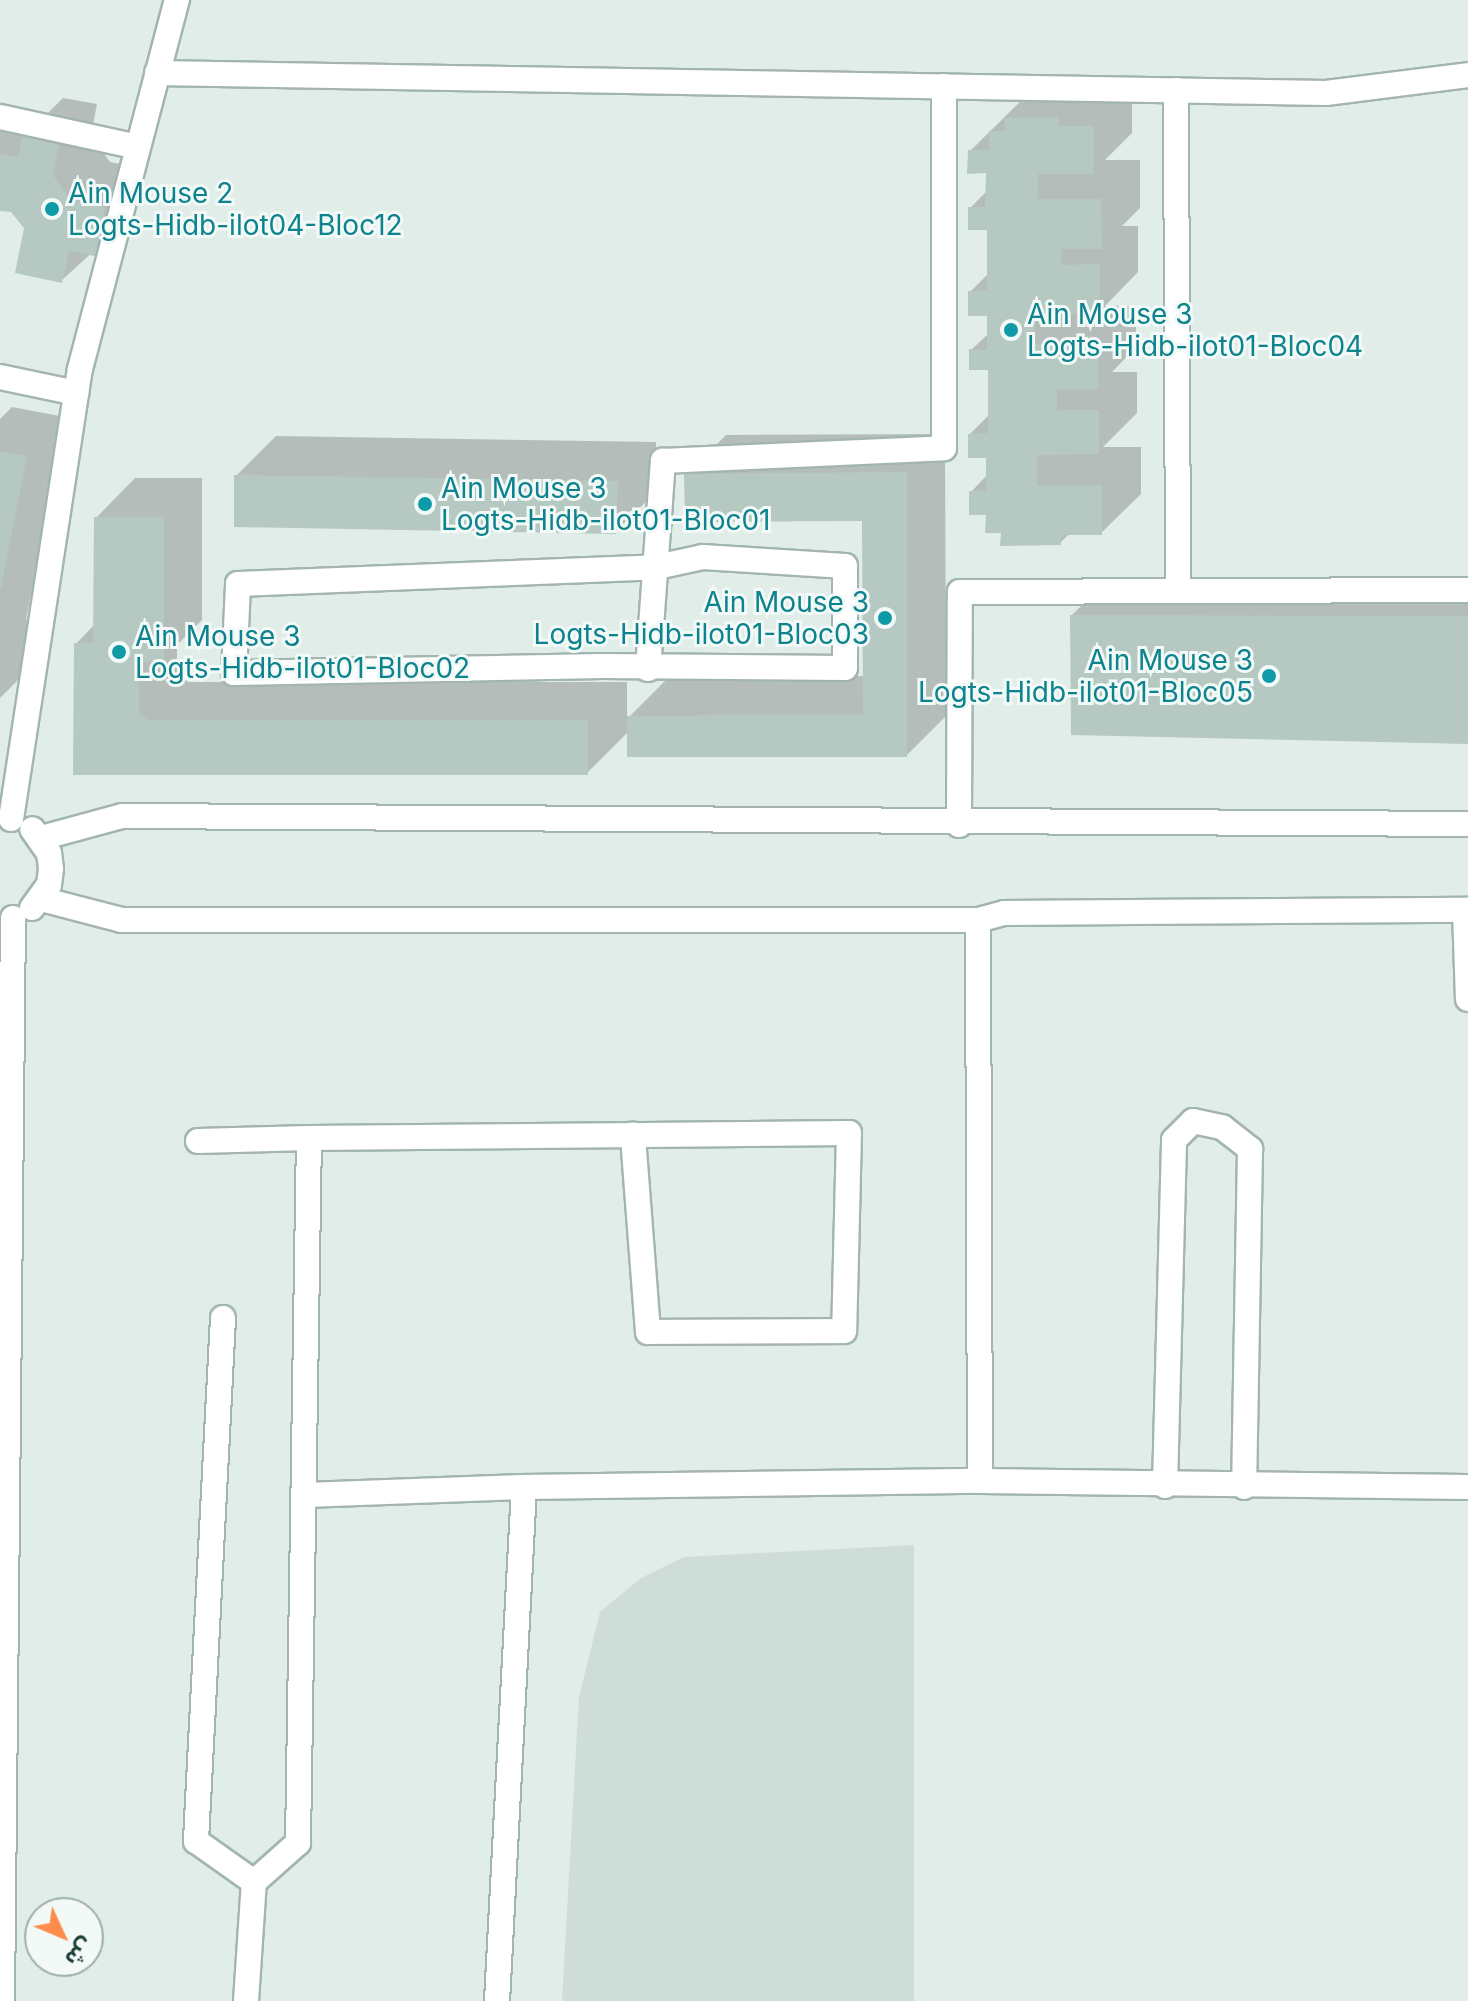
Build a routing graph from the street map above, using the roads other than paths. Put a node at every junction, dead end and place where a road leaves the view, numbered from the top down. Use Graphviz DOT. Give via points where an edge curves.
graph roads {
  1 [pos="176,0"];
  2 [pos="157,73"];
  3 [pos="1468,75"];
  4 [pos="944,86"];
  5 [pos="1176,90"];
  6 [pos="0,117"];
  7 [pos="138,147"];
  8 [pos="0,377"];
  9 [pos="76,393"];
  10 [pos="657,567"];
  11 [pos="1468,590"];
  12 [pos="1178,591"];
  13 [pos="648,669"];
  14 [pos="6,819"];
  15 [pos="1468,824"];
  16 [pos="959,825"];
  17 [pos="41,838"];
  18 [pos="41,899"];
  19 [pos="1466,910"];
  20 [pos="6,918"];
  21 [pos="978,920"];
  22 [pos="1468,999"];
  23 [pos="633,1135"];
  24 [pos="309,1138"];
  25 [pos="198,1141"];
  26 [pos="223,1318"];
  27 [pos="980,1481"];
  28 [pos="1165,1486"];
  29 [pos="524,1487"];
  30 [pos="1244,1487"];
  31 [pos="1468,1487"];
  32 [pos="4,1488"];
  33 [pos="304,1495"];
  34 [pos="254,1882"];
  35 [pos="2,2001"];
  36 [pos="246,2001"];
  37 [pos="497,2001"];
  1 -- 2 [label="street"];
  2 -- 4 [label="street"];
  2 -- 7 [label="street"];
  3 -- 5 [label="street" via="1326,93"];
  4 -- 5 [label="street"];
  4 -- 10 [label="street" via="944,448 663,461"];
  5 -- 12 [label="street"];
  6 -- 7 [label="street"];
  7 -- 9 [label="street"];
  8 -- 9 [label="street"];
  9 -- 14 [label="street"];
  10 -- 13 [label="street"];
  10 -- 13 [label="street" via="703,557 845,566 845,668"];
  10 -- 13 [label="street" via="238,584 234,673"];
  11 -- 12 [label="street"];
  12 -- 16 [label="street" via="960,592"];
  14 -- 17 [label="street"];
  15 -- 16 [label="street"];
  16 -- 17 [label="street" via="122,816"];
  17 -- 18 [label="street" via="51,869"];
  18 -- 20 [label="street"];
  18 -- 21 [label="street" via="122,920"];
  19 -- 21 [label="street" via="1004,913"];
  19 -- 22 [label="street"];
  20 -- 32 [label="street"];
  21 -- 27 [label="street"];
  23 -- 23 [label="street" via="849,1133 844,1331 648,1332"];
  23 -- 24 [label="street"];
  24 -- 25 [label="street"];
  24 -- 33 [label="street"];
  26 -- 34 [label="street" via="196,1841"];
  27 -- 28 [label="street"];
  27 -- 29 [label="street"];
  28 -- 30 [label="street"];
  28 -- 30 [label="street" via="1174,1140 1193,1121 1222,1127 1250,1149"];
  29 -- 33 [label="street"];
  29 -- 37 [label="street"];
  30 -- 31 [label="street"];
  32 -- 35 [label="street"];
  33 -- 34 [label="street" via="298,1843"];
  34 -- 36 [label="street"];
}
